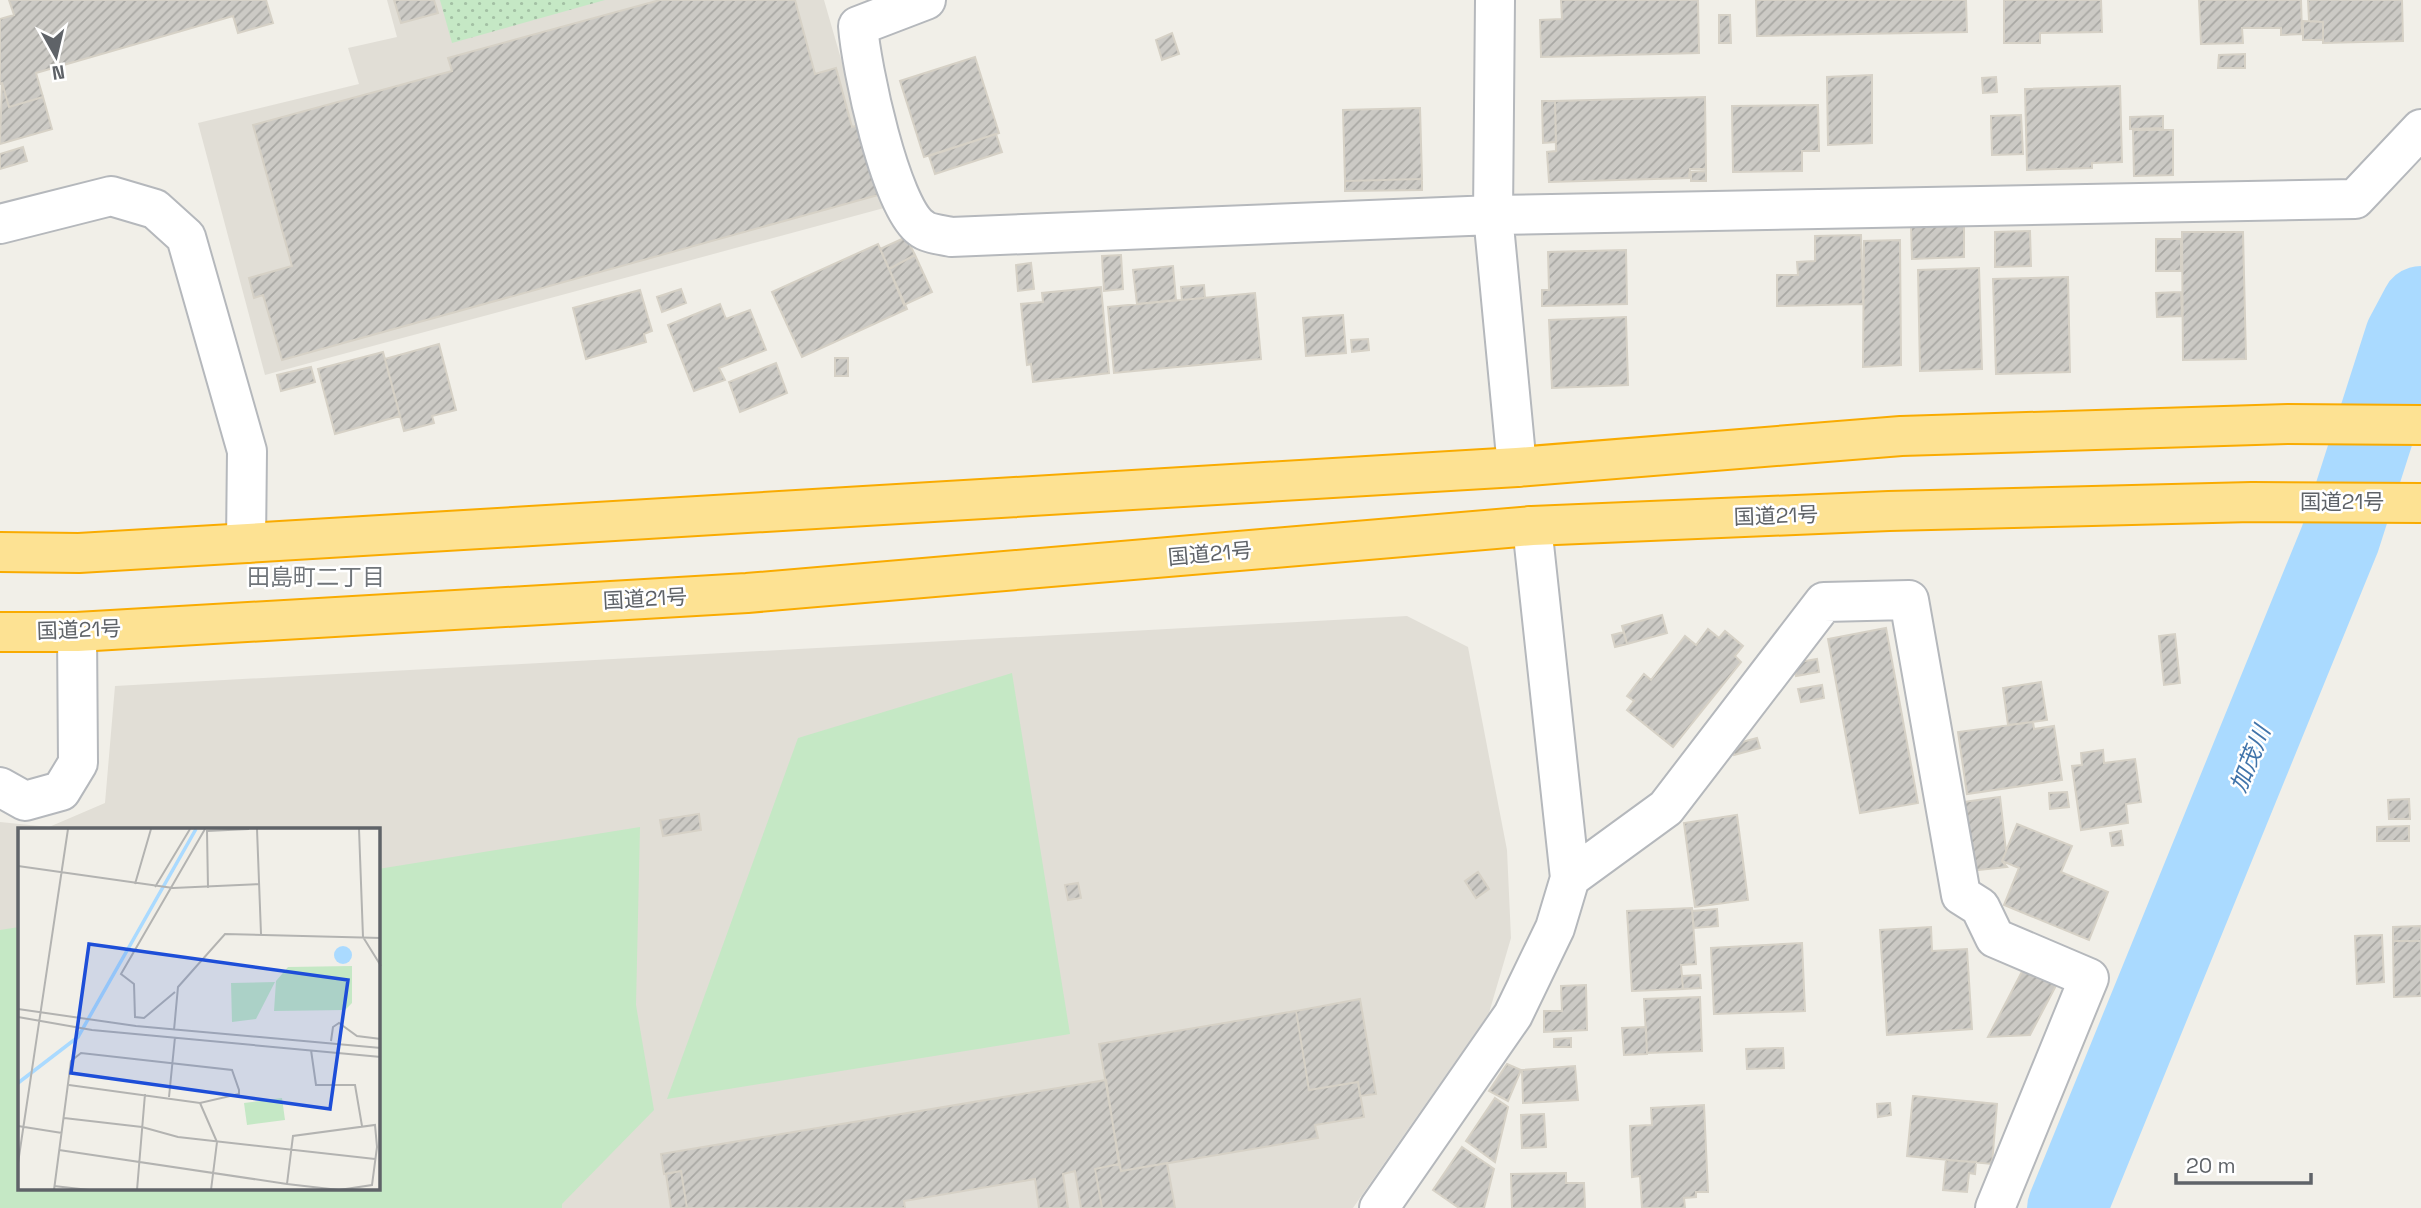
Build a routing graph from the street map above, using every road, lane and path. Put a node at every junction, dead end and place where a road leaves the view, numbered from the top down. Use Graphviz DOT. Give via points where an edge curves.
graph roads {
  1 [pos="926,0"];
  2 [pos="1495,0"];
  3 [pos="2421,129"];
  4 [pos="1493,215"];
  5 [pos="0,224"];
  6 [pos="2418,425"];
  7 [pos="1517,467"];
  8 [pos="2421,503"];
  9 [pos="1532,526"];
  10 [pos="246,542"];
  11 [pos="0,552"];
  12 [pos="0,632"];
  13 [pos="77,632"];
  14 [pos="0,787"];
  15 [pos="1570,878"];
  16 [pos="1379,1208"];
  17 [pos="1995,1208"];
  1 -- 4 [label="street" via="858,26 861,62 901,204 921,229 951,237"];
  2 -- 4 [label="street"];
  3 -- 4 [label="street" via="2355,199"];
  4 -- 7 [label="street"];
  5 -- 10 [label="street" via="111,196 155,209 186,237 247,450"];
  6 -- 7 [label="highway" via="2288,424 1901,436"];
  7 -- 10 [label="highway"];
  8 -- 9 [label="highway, 国道21号" via="2252,502 1889,511"];
  9 -- 13 [label="highway, 国道21号" via="747,593"];
  9 -- 15 [label="street"];
  10 -- 11 [label="highway"];
  12 -- 13 [label="highway, 国道21号"];
  13 -- 14 [label="street" via="78,763 61,791 25,801"];
  15 -- 16 [label="street" via="1555,928 1513,1015"];
  15 -- 17 [label="street" via="1666,808 1824,602 1909,600 1961,895 1980,907 1995,938 2089,978"];
}
